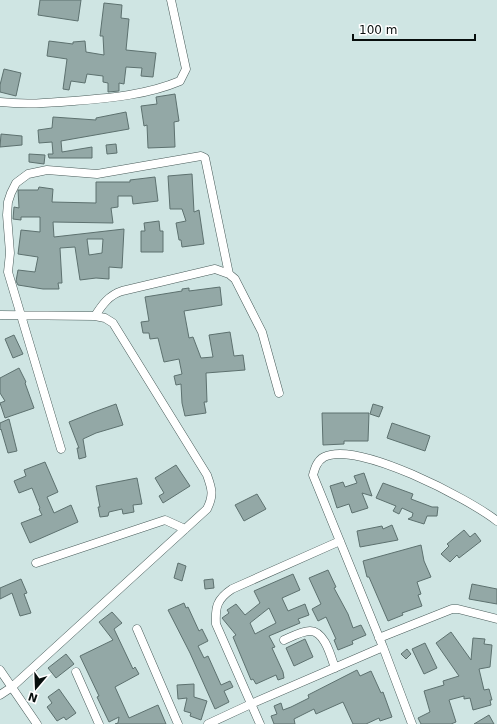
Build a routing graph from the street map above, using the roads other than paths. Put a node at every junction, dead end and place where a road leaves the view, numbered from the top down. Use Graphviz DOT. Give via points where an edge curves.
graph roads {
  1 [pos="171,0"];
  2 [pos="0,102"];
  3 [pos="229,274"];
  4 [pos="0,315"];
  5 [pos="22,315"];
  6 [pos="95,316"];
  7 [pos="279,393"];
  8 [pos="61,449"];
  9 [pos="497,521"];
  10 [pos="185,529"];
  11 [pos="340,541"];
  12 [pos="36,563"];
  13 [pos="497,619"];
  14 [pos="137,629"];
  15 [pos="379,638"];
  16 [pos="284,640"];
  17 [pos="383,648"];
  18 [pos="335,668"];
  19 [pos="0,670"];
  20 [pos="76,672"];
  21 [pos="12,687"];
  22 [pos="0,695"];
  23 [pos="251,704"];
  24 [pos="37,724"];
  25 [pos="99,724"];
  26 [pos="178,724"];
  27 [pos="208,724"];
  28 [pos="260,724"];
  29 [pos="412,724"];
  1 -- 2 [label="street" via="186,69 180,81 155,89 104,99"];
  3 -- 5 [label="street" via="205,158 200,156 97,174 46,170 28,174 16,183 8,202 8,272"];
  3 -- 6 [label="street" via="215,269 114,293"];
  3 -- 7 [label="street" via="235,279 262,332"];
  4 -- 5 [label="street"];
  5 -- 6 [label="street"];
  5 -- 8 [label="street"];
  6 -- 10 [label="street" via="113,323 207,475 212,487 212,499 207,509"];
  9 -- 11 [label="street" via="456,495 420,477 386,464 352,455 337,454 324,457 317,464 313,475"];
  10 -- 12 [label="street" via="165,520"];
  10 -- 21 [label="street"];
  11 -- 15 [label="street"];
  11 -- 23 [label="street" via="232,590 223,595 218,602 215,612 216,624"];
  13 -- 15 [label="street" via="458,609"];
  14 -- 26 [label="street"];
  15 -- 17 [label="street"];
  16 -- 18 [label="street" via="315,631 326,644"];
  17 -- 18 [label="street"];
  17 -- 29 [label="street"];
  18 -- 23 [label="street"];
  19 -- 21 [label="street"];
  20 -- 25 [label="street"];
  21 -- 22 [label="street"];
  21 -- 24 [label="street"];
  23 -- 27 [label="street"];
  23 -- 28 [label="street"];
}
